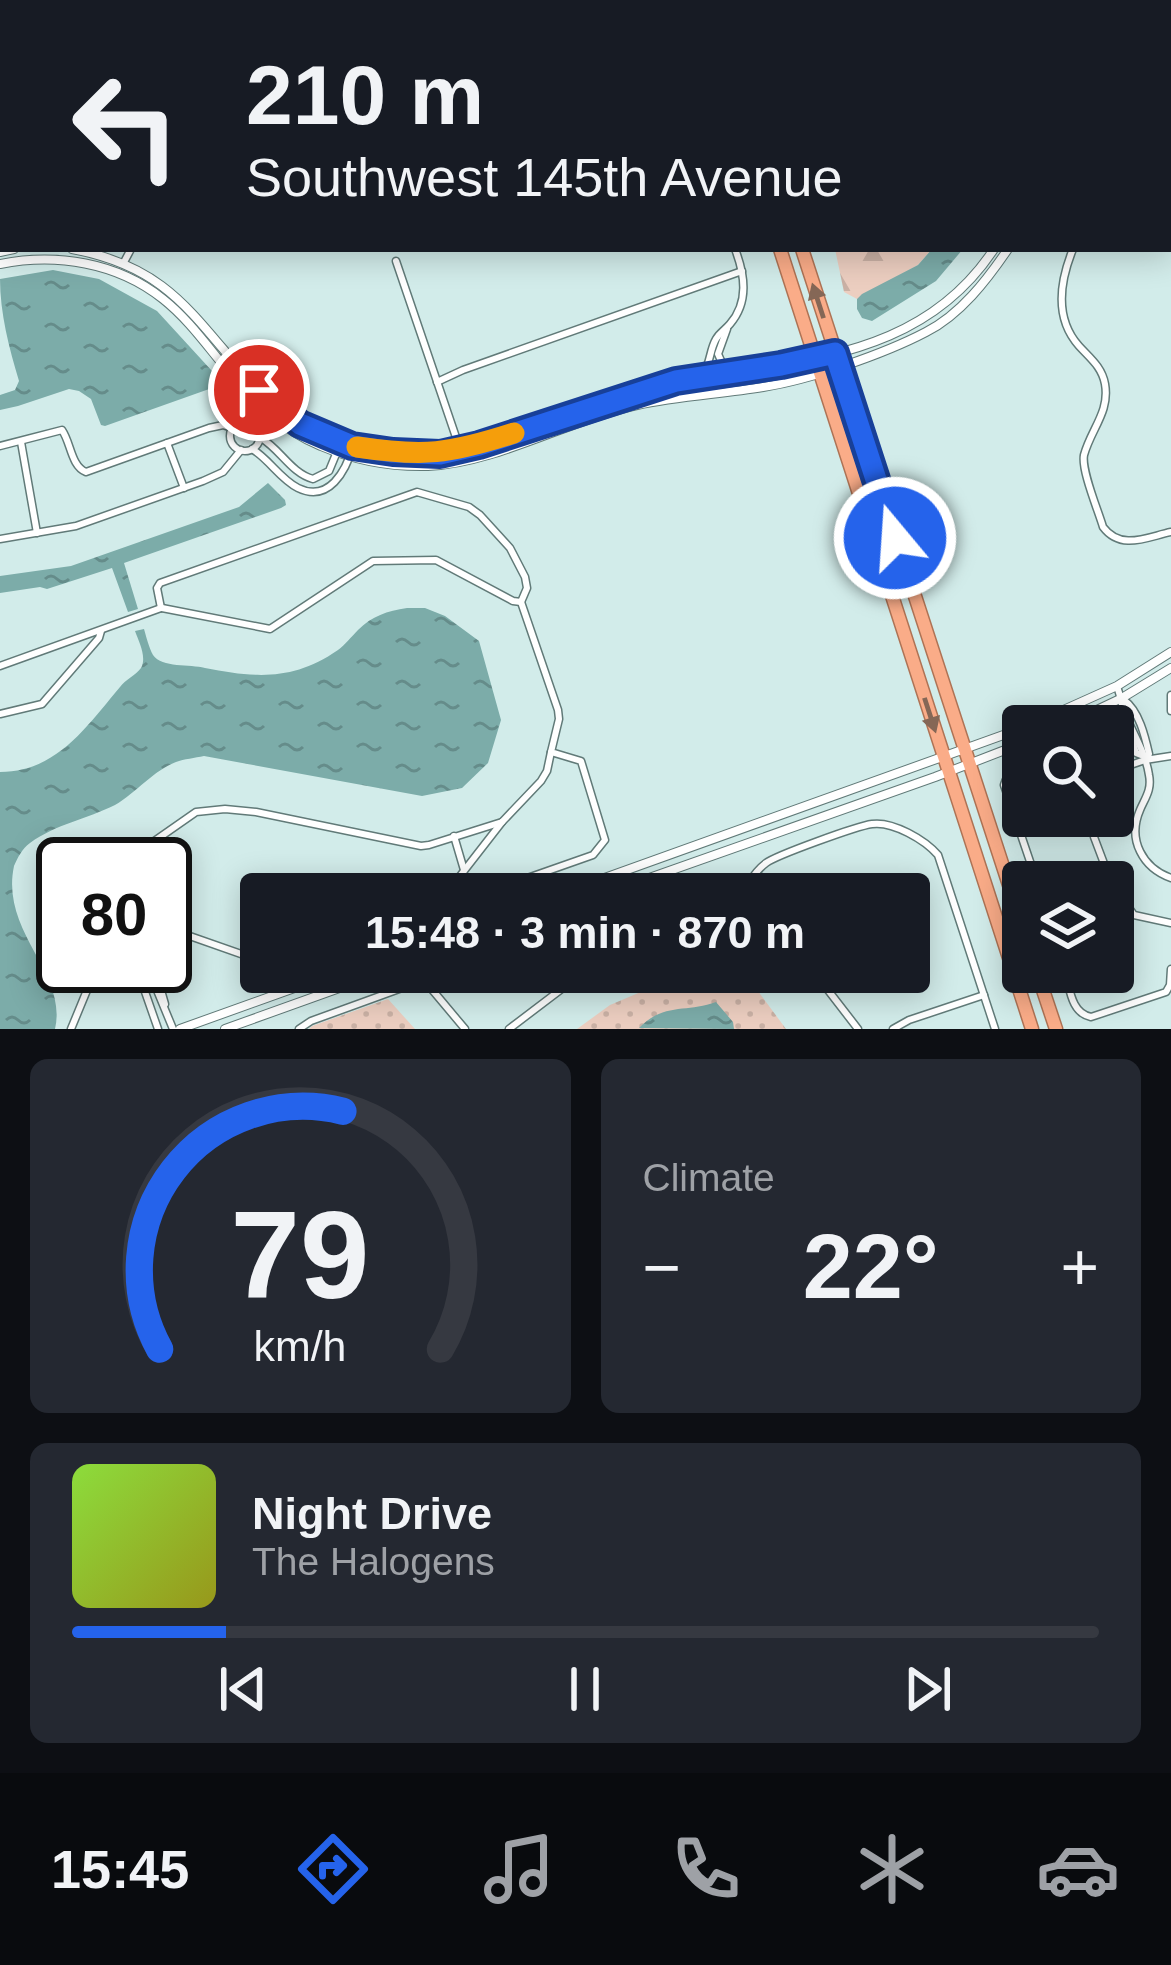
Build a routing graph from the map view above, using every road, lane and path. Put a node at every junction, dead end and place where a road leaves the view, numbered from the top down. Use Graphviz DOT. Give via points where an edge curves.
graph roads {
  1 [pos="84,252"];
  2 [pos="129,252"];
  3 [pos="736,252"];
  4 [pos="781,252"];
  5 [pos="803,252"];
  6 [pos="992,252"];
  7 [pos="1006,252"];
  8 [pos="1072,252"];
  9 [pos="396,260"];
  10 [pos="124,262"];
  11 [pos="0,264"];
  12 [pos="742,271"];
  13 [pos="119,273"];
  14 [pos="727,329"];
  15 [pos="837,359"];
  16 [pos="816,365"];
  17 [pos="727,374"];
  18 [pos="704,377"];
  19 [pos="437,382"];
  20 [pos="720,391"];
  21 [pos="232,428"];
  22 [pos="261,438"];
  23 [pos="21,442"];
  24 [pos="167,443"];
  25 [pos="0,446"];
  26 [pos="340,447"];
  27 [pos="252,448"];
  28 [pos="460,449"];
  29 [pos="241,450"];
  30 [pos="351,452"];
  31 [pos="474,458"];
  32 [pos="184,488"];
  33 [pos="866,517"];
  34 [pos="1171,532"];
  35 [pos="37,533"];
  36 [pos="895,538"];
  37 [pos="0,539"];
  38 [pos="873,541"];
  39 [pos="907,574"];
  40 [pos="521,602"];
  41 [pos="161,608"];
  42 [pos="101,631"];
  43 [pos="1171,652"];
  44 [pos="0,667"];
  45 [pos="1171,668"];
  46 [pos="1117,686"];
  47 [pos="1122,698"];
  48 [pos="1170,698"];
  49 [pos="1075,705"];
  50 [pos="1108,705"];
  51 [pos="1122,705"];
  52 [pos="1171,711"];
  53 [pos="0,714"];
  54 [pos="1134,729"];
  55 [pos="1002,736"];
  56 [pos="1141,741"];
  57 [pos="964,749"];
  58 [pos="1134,750"];
  59 [pos="1002,751"];
  60 [pos="551,752"];
  61 [pos="1171,756"];
  62 [pos="943,757"];
  63 [pos="1143,758"];
  64 [pos="1134,762"];
  65 [pos="968,764"];
  66 [pos="948,772"];
  67 [pos="502,822"];
  68 [pos="454,836"];
  69 [pos="160,837"];
  70 [pos="1002,865"];
  71 [pos="464,870"];
  72 [pos="462,873"];
  73 [pos="542,873"];
  74 [pos="619,873"];
  75 [pos="663,873"];
  76 [pos="756,873"];
  77 [pos="1171,878"];
  78 [pos="1134,914"];
  79 [pos="1171,923"];
  80 [pos="192,937"];
  81 [pos="240,954"];
  82 [pos="1171,969"];
  83 [pos="84,993"];
  84 [pos="145,993"];
  85 [pos="163,993"];
  86 [pos="280,993"];
  87 [pos="309,993"];
  88 [pos="325,993"];
  89 [pos="388,993"];
  90 [pos="435,993"];
  91 [pos="556,993"];
  92 [pos="830,993"];
  93 [pos="1044,993"];
  94 [pos="1071,993"];
  95 [pos="984,995"];
  96 [pos="311,998"];
  97 [pos="71,1029"];
  98 [pos="158,1029"];
  99 [pos="176,1029"];
  100 [pos="225,1029"];
  101 [pos="298,1029"];
  102 [pos="465,1029"];
  103 [pos="508,1029"];
  104 [pos="858,1029"];
  105 [pos="893,1029"];
  106 [pos="995,1029"];
  107 [pos="1032,1029"];
  108 [pos="1056,1029"];
  1 -- 10 [label="street"];
  2 -- 10 [label="street"];
  3 -- 12 [label="street"];
  4 -- 16 [label="highway"];
  15 -- 5 [label="highway, one-way"];
  6 -- 15 [label="street" via="924,320"];
  7 -- 15 [label="street" via="973,295 930,330"];
  8 -- 34 [label="street" via="1060,293 1065,320 1105,379 1106,406 1083,457 1103,527 1124,541"];
  9 -- 19 [label="street"];
  10 -- 13 [label="street"];
  10 -- 26 [label="street" via="171,290 280,409"];
  11 -- 13 [label="street" via="47,259"];
  12 -- 14 [label="street" via="743,298"];
  12 -- 19 [label="street"];
  13 -- 26 [label="street" via="188,322 272,418 294,434"];
  14 -- 17 [label="street" via="718,354"];
  14 -- 18 [label="street"];
  15 -- 16 [label="street"];
  15 -- 36 [label="highway"];
  16 -- 17 [label="street"];
  16 -- 20 [label="street" via="762,387"];
  16 -- 33 [label="highway"];
  17 -- 18 [label="street"];
  18 -- 20 [label="street"];
  18 -- 28 [label="street"];
  19 -- 28 [label="street"];
  20 -- 31 [label="street" via="636,405"];
  21 -- 22 [label="street" via="253,422"];
  21 -- 24 [label="street"];
  21 -- 29 [label="street" via="231,444"];
  22 -- 26 [label="street" via="306,478 329,471"];
  22 -- 27 [label="street"];
  23 -- 24 [label="street" via="63,431 86,472"];
  23 -- 25 [label="street"];
  23 -- 35 [label="street"];
  24 -- 32 [label="street"];
  26 -- 30 [label="street"];
  27 -- 29 [label="street"];
  27 -- 30 [label="street" via="310,491 334,484"];
  28 -- 30 [label="street"];
  28 -- 31 [label="street"];
  29 -- 32 [label="street" via="224,472"];
  30 -- 31 [label="street" via="427,466"];
  32 -- 35 [label="street"];
  33 -- 36 [label="highway"];
  33 -- 38 [label="highway"];
  35 -- 37 [label="street"];
  36 -- 39 [label="highway"];
  38 -- 39 [label="highway"];
  38 -- 62 [label="highway, one-way"];
  39 -- 57 [label="highway"];
  40 -- 41 [label="street" via="430,559 373,561 270,629"];
  40 -- 41 [label="street" via="525,577 480,514 417,492 160,583"];
  40 -- 60 [label="street" via="558,710"];
  41 -- 42 [label="street"];
  42 -- 44 [label="street"];
  42 -- 53 [label="street" via="43,704"];
  43 -- 46 [label="street"];
  45 -- 47 [label="street"];
  46 -- 47 [label="street"];
  46 -- 49 [label="street"];
  47 -- 50 [label="street"];
  47 -- 51 [label="street"];
  47 -- 56 [label="street" via="1135,712"];
  48 -- 52 [label="street"];
  54 -- 56 [label="street"];
  55 -- 57 [label="street"];
  56 -- 63 [label="street" via="1149,754"];
  57 -- 62 [label="street"];
  57 -- 65 [label="highway"];
  58 -- 63 [label="street"];
  59 -- 65 [label="street"];
  60 -- 67 [label="street" via="541,781"];
  60 -- 73 [label="street" via="581,760 605,833 593,855"];
  61 -- 63 [label="street"];
  62 -- 66 [label="highway"];
  62 -- 74 [label="street"];
  63 -- 64 [label="street"];
  63 -- 77 [label="street" via="1150,779 1136,845 1155,872"];
  65 -- 66 [label="street"];
  65 -- 70 [label="highway"];
  66 -- 75 [label="street"];
  66 -- 107 [label="highway"];
  67 -- 68 [label="street"];
  67 -- 71 [label="street"];
  68 -- 69 [label="street" via="421,846 234,809 196,812"];
  68 -- 71 [label="street"];
  71 -- 72 [label="street"];
  76 -- 95 [label="street" via="773,859 872,824 919,839 938,856"];
  78 -- 79 [label="street"];
  80 -- 81 [label="street"];
  82 -- 94 [label="street" via="1166,992 1091,1017 1076,1009"];
  83 -- 97 [label="street"];
  84 -- 98 [label="street"];
  85 -- 99 [label="street"];
  86 -- 99 [label="street"];
  87 -- 96 [label="street"];
  88 -- 96 [label="street"];
  89 -- 101 [label="street"];
  90 -- 102 [label="street"];
  91 -- 103 [label="street"];
  92 -- 104 [label="street"];
  93 -- 108 [label="highway"];
  95 -- 105 [label="street"];
  95 -- 106 [label="street"];
  96 -- 100 [label="street"];
}
